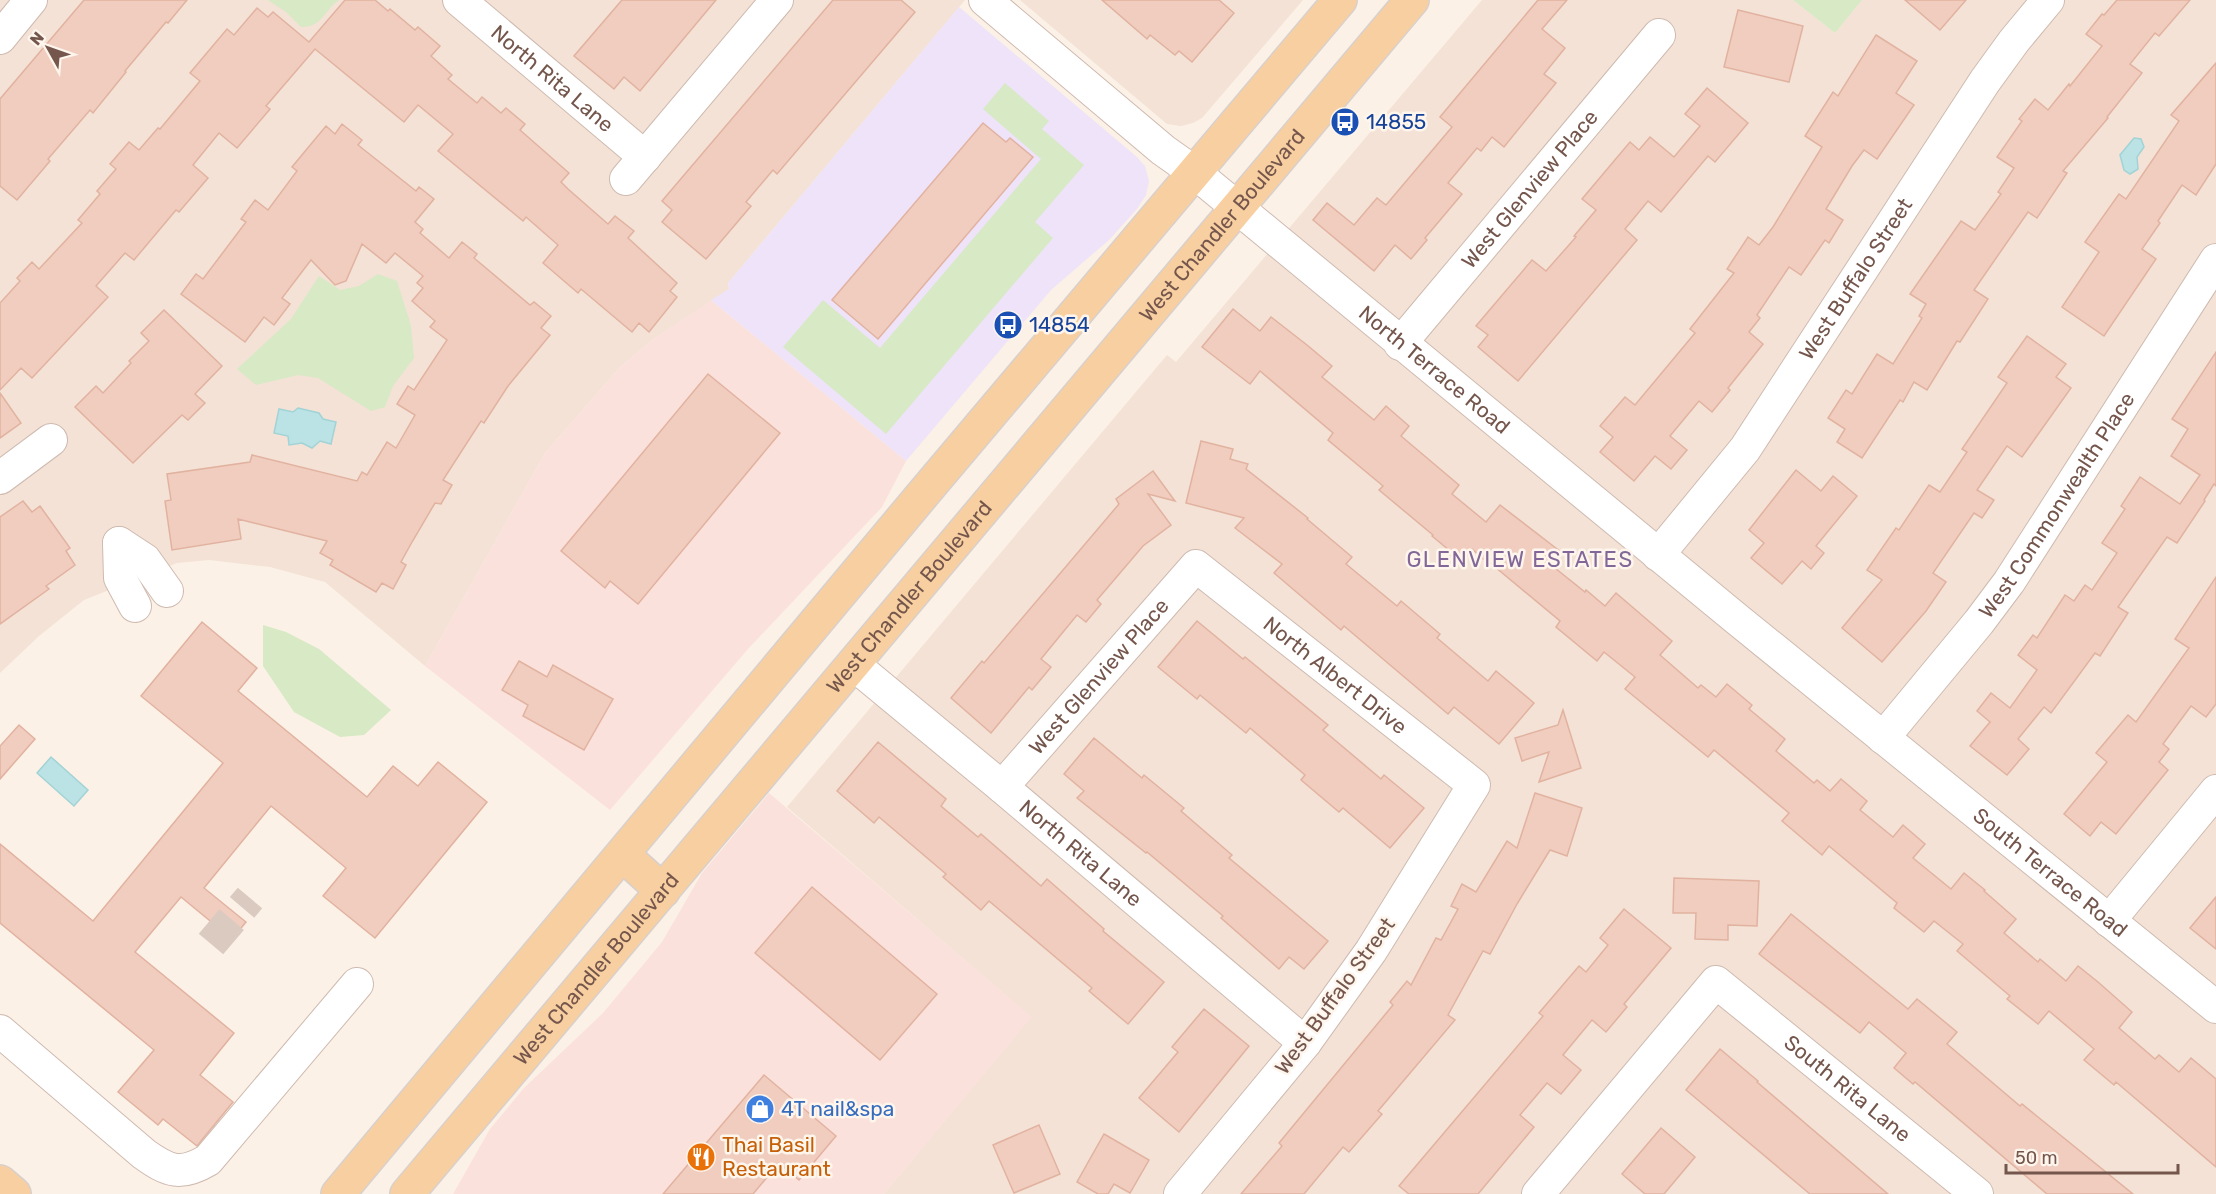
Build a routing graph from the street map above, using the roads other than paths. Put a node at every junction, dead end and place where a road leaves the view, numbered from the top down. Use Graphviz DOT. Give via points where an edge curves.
graph roads {
  1 [pos="31,0"];
  2 [pos="459,0"];
  3 [pos="777,0"];
  4 [pos="985,0"];
  5 [pos="1340,0"];
  6 [pos="1412,0"];
  7 [pos="2048,0"];
  8 [pos="1659,35"];
  9 [pos="0,38"];
  10 [pos="1194,172"];
  11 [pos="1237,208"];
  12 [pos="2216,260"];
  13 [pos="1400,344"];
  14 [pos="51,440"];
  15 [pos="0,477"];
  16 [pos="1658,555"];
  17 [pos="1196,566"];
  18 [pos="167,591"];
  19 [pos="135,606"];
  20 [pos="853,664"];
  21 [pos="1882,738"];
  22 [pos="1474,785"];
  23 [pos="1002,787"];
  24 [pos="2216,791"];
  25 [pos="622,855"];
  26 [pos="663,891"];
  27 [pos="2109,921"];
  28 [pos="357,984"];
  29 [pos="2216,1007"];
  30 [pos="0,1031"];
  31 [pos="1305,1043"];
  32 [pos="0,1182"];
  33 [pos="14,1194"];
  34 [pos="338,1194"];
  35 [pos="407,1194"];
  36 [pos="1180,1194"];
  37 [pos="1538,1194"];
  38 [pos="1977,1194"];
  1 -- 9 [label="street"];
  2 -- 3 [label="street, North Rita Lane" via="636,168"];
  4 -- 10 [label="street, North Terrace Road"];
  5 -- 10 [label="main road"];
  6 -- 11 [label="main road, West Chandler Boulevard"];
  7 -- 16 [label="street, West Buffalo Street" via="1985,81 1745,448"];
  8 -- 13 [label="street, West Glenview Place"];
  10 -- 11 [label="street, North Terrace Road"];
  10 -- 25 [label="main road"];
  11 -- 13 [label="street, North Terrace Road"];
  11 -- 20 [label="main road, West Chandler Boulevard"];
  12 -- 21 [label="street, West Commonwealth Place" via="2009,582"];
  13 -- 16 [label="street, North Terrace Road"];
  14 -- 15 [label="street"];
  16 -- 21 [label="street, North Terrace Road"];
  17 -- 22 [label="street, North Albert Drive"];
  17 -- 23 [label="street, West Glenview Place"];
  18 -- 19 [label="street" via="145,560 119,543 120,578"];
  20 -- 23 [label="street, North Rita Lane"];
  20 -- 26 [label="main road, West Chandler Boulevard"];
  21 -- 27 [label="street, South Terrace Road"];
  22 -- 31 [label="street, West Buffalo Street" via="1371,951"];
  23 -- 31 [label="street, North Rita Lane"];
  24 -- 27 [label="street"];
  25 -- 26 [label="main road"];
  25 -- 34 [label="main road"];
  26 -- 35 [label="main road, West Chandler Boulevard"];
  27 -- 29 [label="street, South Terrace Road"];
  28 -- 30 [label="street" via="208,1160 193,1169 176,1171 154,1161"];
  31 -- 36 [label="street, West Buffalo Street"];
  32 -- 33 [label="main road"];
  37 -- 38 [label="street, South Rita Lane" via="1716,982"];
}
